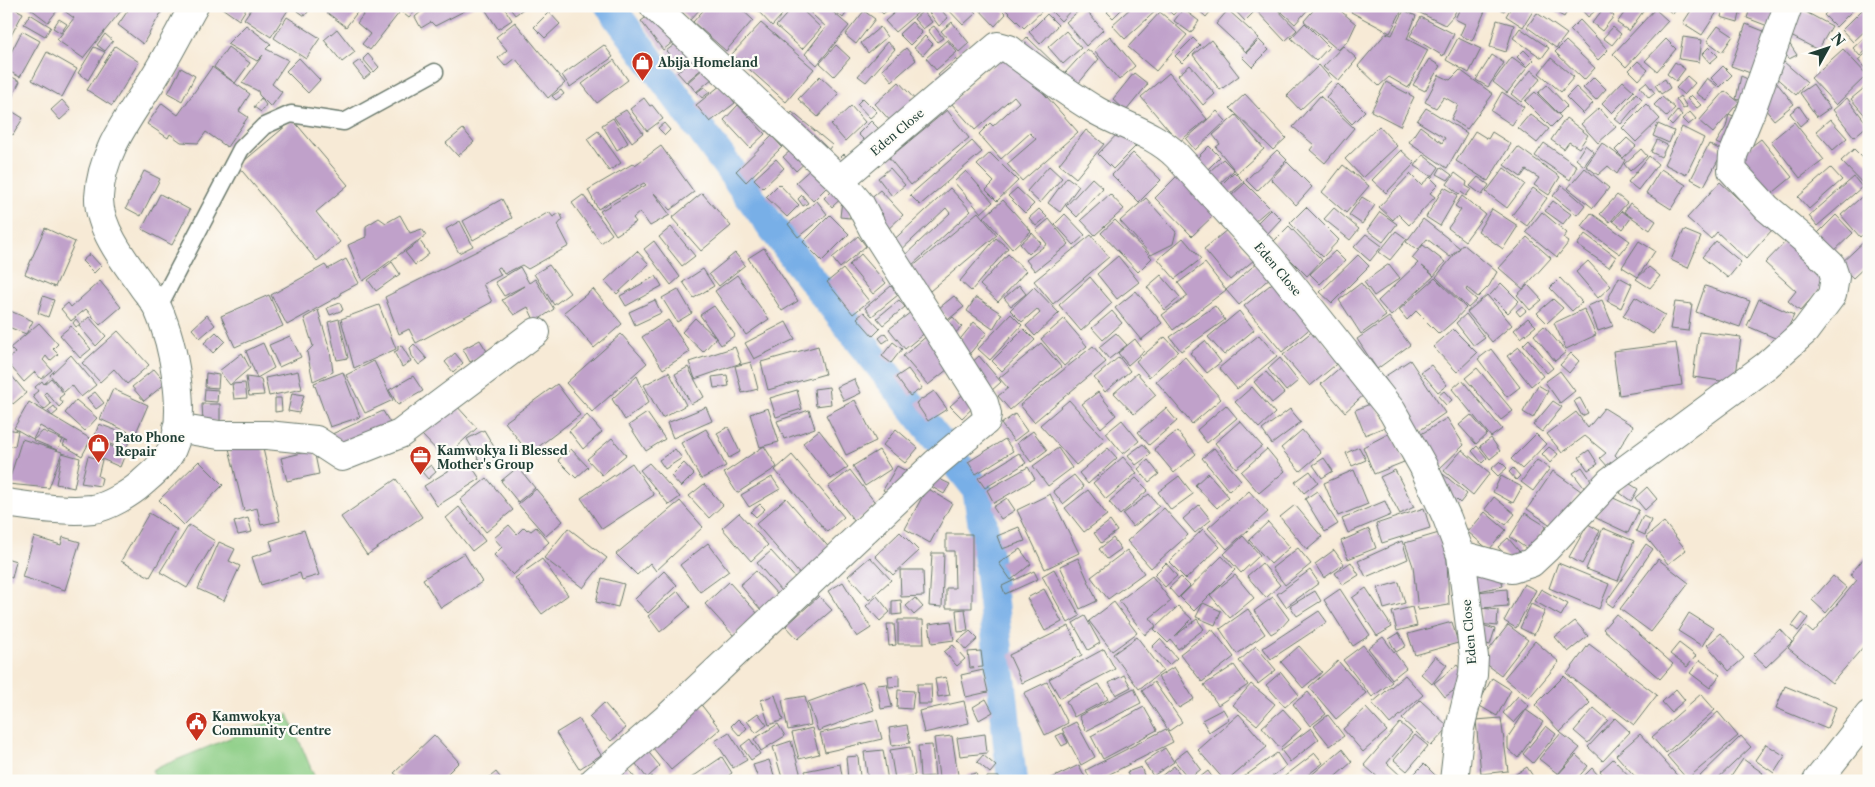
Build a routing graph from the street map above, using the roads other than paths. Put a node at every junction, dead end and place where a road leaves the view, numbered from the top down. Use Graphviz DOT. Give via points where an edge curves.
graph roads {
  1 [pos="194,6"];
  2 [pos="654,6"];
  3 [pos="1788,6"];
  4 [pos="435,72"];
  5 [pos="840,180"];
  6 [pos="158,308"];
  7 [pos="536,332"];
  8 [pos="177,428"];
  9 [pos="6,503"];
  10 [pos="1461,555"];
  11 [pos="1869,715"];
  12 [pos="594,781"];
  13 [pos="1454,781"];
  14 [pos="1817,781"];
  1 -- 6 [label="street" via="120,129 103,168 99,199 102,224"];
  2 -- 5 [label="street"];
  3 -- 10 [label="street" via="1732,156 1732,170 1767,208 1831,265 1835,277 1832,295 1805,331 1768,365 1610,481 1531,563 1512,568"];
  4 -- 6 [label="lane" via="344,122 291,114 264,126 241,149"];
  5 -- 10 [label="street, Eden Close" via="998,46 1010,49 1073,97 1163,143 1271,259 1392,411 1447,518"];
  5 -- 12 [label="street" via="860,204 984,403 986,421 936,463 669,716"];
  6 -- 8 [label="street" via="175,361 179,399"];
  7 -- 8 [label="street" via="400,434 342,457 316,440 219,435"];
  8 -- 9 [label="street" via="173,449 160,467 130,494 94,509 52,509"];
  10 -- 13 [label="street, Eden Close" via="1474,657 1473,675 1460,728"];
  11 -- 14 [label="street"];
}
